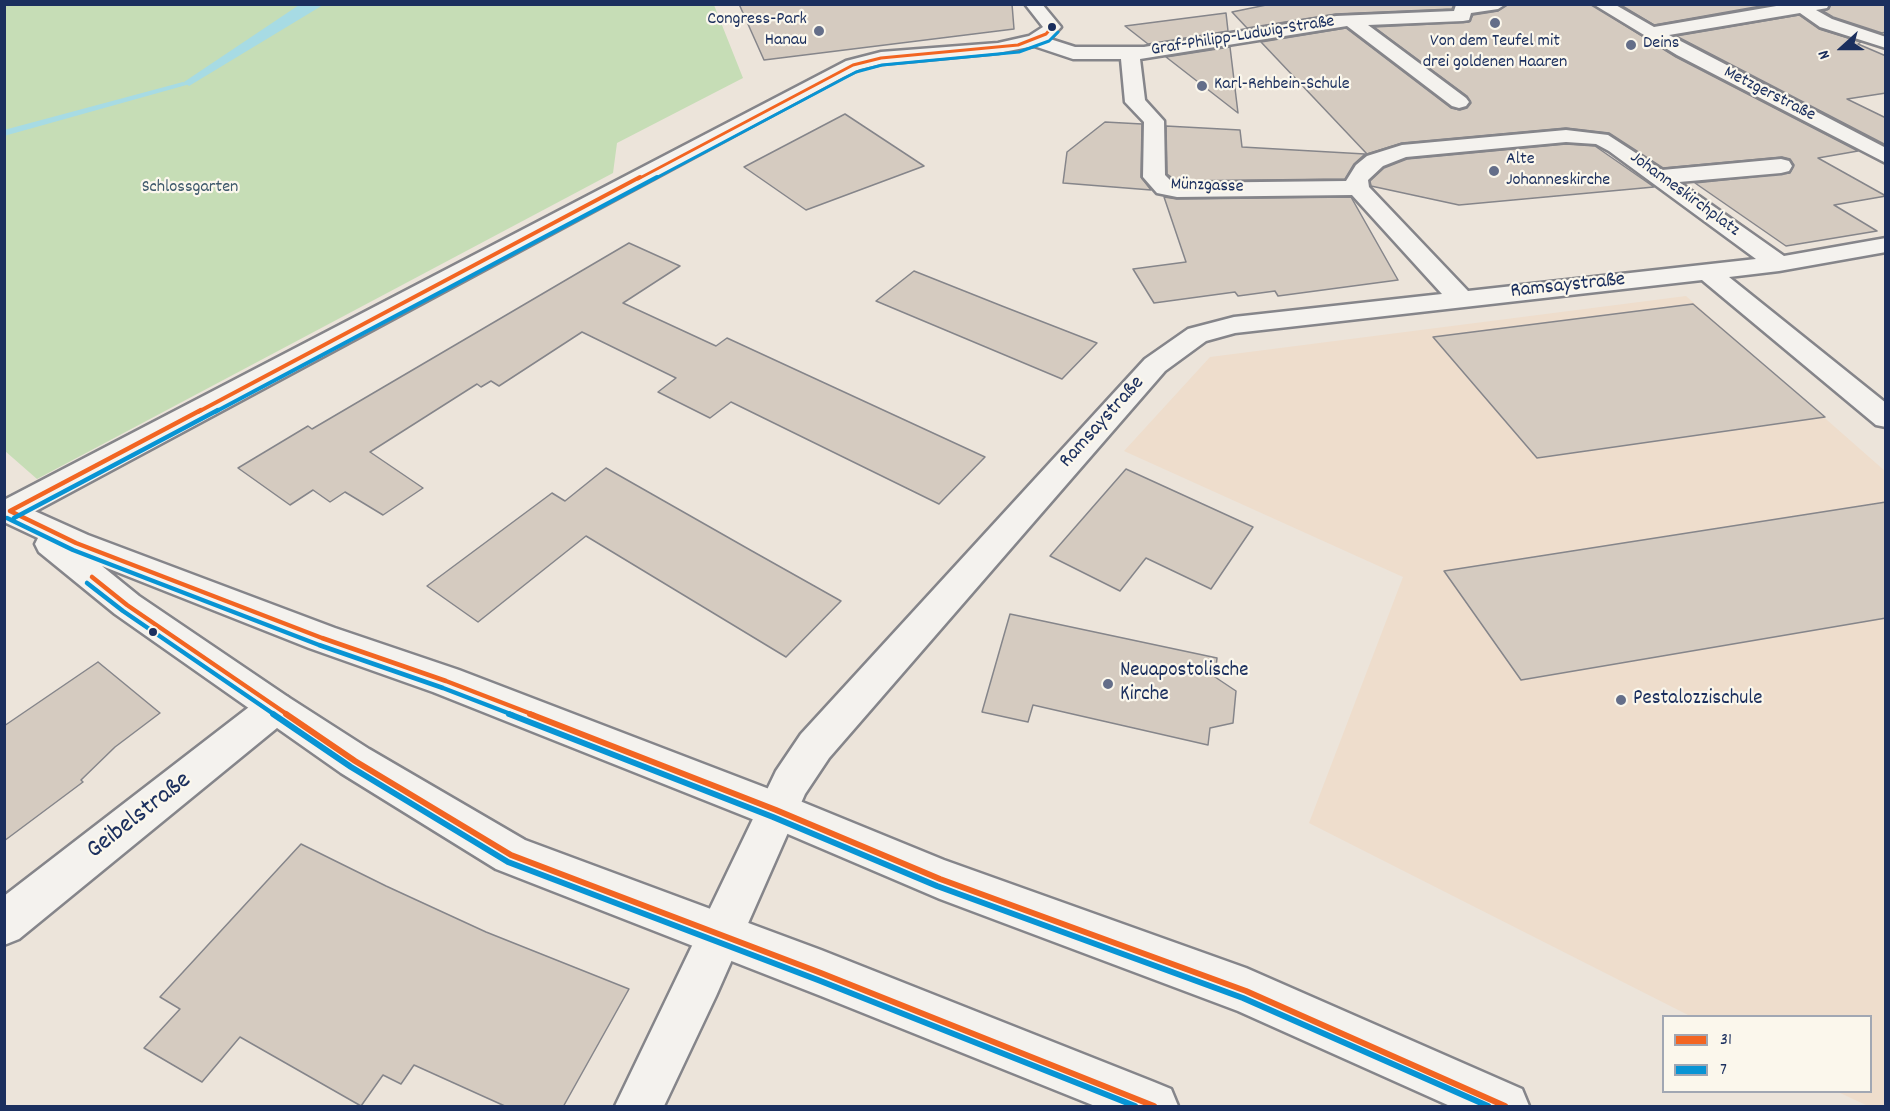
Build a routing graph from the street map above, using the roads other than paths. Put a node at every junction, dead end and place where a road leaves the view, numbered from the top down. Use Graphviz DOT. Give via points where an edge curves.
graph roads {
  1 [pos="1033,4"];
  2 [pos="1601,4"];
  3 [pos="1495,5"];
  4 [pos="1809,6"];
  5 [pos="1316,10"];
  6 [pos="1343,20"];
  7 [pos="1652,33"];
  8 [pos="1035,40"];
  9 [pos="1886,43"];
  10 [pos="1130,54"];
  11 [pos="1459,102"];
  12 [pos="1886,157"];
  13 [pos="1781,166"];
  14 [pos="1659,177"];
  15 [pos="1358,188"];
  16 [pos="1886,245"];
  17 [pos="1779,264"];
  18 [pos="1707,272"];
  19 [pos="1460,298"];
  20 [pos="1886,418"];
  21 [pos="7,509"];
  22 [pos="275,708"];
  23 [pos="776,810"];
  24 [pos="4,924"];
  25 [pos="720,934"];
  26 [pos="639,1107"];
  27 [pos="1154,1107"];
  28 [pos="1505,1107"];
  1 -- 8 [label="street" via="1052,27"];
  2 -- 7 [label="street, Metzgerstraße"];
  3 -- 6 [label="street, Graf-Philipp-Ludwig-Straße" via="1462,9 1463,16"];
  4 -- 7 [label="street"];
  4 -- 9 [label="street" via="1814,17 1826,23"];
  5 -- 6 [label="street"];
  6 -- 10 [label="street, Graf-Philipp-Ludwig-Straße"];
  6 -- 11 [label="street" via="1419,69"];
  7 -- 12 [label="street, Metzgerstraße"];
  8 -- 10 [label="street, Graf-Philipp-Ludwig-Straße" via="1073,52"];
  8 -- 21 [label="street" via="998,48 871,60 836,73"];
  10 -- 15 [label="street, Münzgasse" via="1136,102 1154,121 1154,177 1165,188"];
  13 -- 14 [label="street"];
  14 -- 15 [label="street, Johanneskirchplatz" via="1616,147 1601,140 1573,136 1402,151 1375,161 1364,170 1357,180"];
  14 -- 17 [label="street, Johanneskirchplatz"];
  15 -- 19 [label="street"];
  16 -- 17 [label="street, Ramsaystraße"];
  17 -- 18 [label="street, Ramsaystraße"];
  18 -- 19 [label="street, Ramsaystraße"];
  18 -- 20 [label="street"];
  19 -- 23 [label="street, Ramsaystraße" via="1234,325 1197,335 1177,348 1148,374 828,731 790,783"];
  21 -- 22 [label="street" via="127,605"];
  21 -- 23 [label="street" via="76,543"];
  22 -- 24 [label="street, Geibelstraße"];
  22 -- 25 [label="street" via="355,762 511,855"];
  23 -- 25 [label="street, Ramsaystraße"];
  23 -- 28 [label="street" via="940,879 1246,991"];
  25 -- 26 [label="street, Ramsaystraße"];
  25 -- 27 [label="street"];
}
